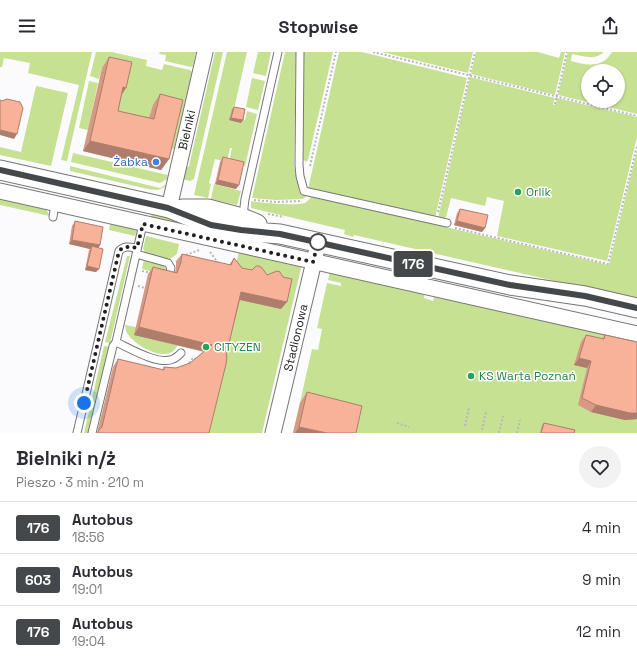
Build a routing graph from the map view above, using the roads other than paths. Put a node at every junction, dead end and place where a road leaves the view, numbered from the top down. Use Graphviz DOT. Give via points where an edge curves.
graph roads {
  1 [pos="205,52"];
  2 [pos="278,52"];
  3 [pos="300,52"];
  4 [pos="0,170"];
  5 [pos="67,185"];
  6 [pos="0,191"];
  7 [pos="148,203"];
  8 [pos="70,207"];
  9 [pos="168,208"];
  10 [pos="54,210"];
  11 [pos="447,223"];
  12 [pos="143,224"];
  13 [pos="242,224"];
  14 [pos="318,242"];
  15 [pos="137,251"];
  16 [pos="380,256"];
  17 [pos="313,262"];
  18 [pos="170,272"];
  19 [pos="376,276"];
  20 [pos="637,308"];
  21 [pos="636,332"];
  22 [pos="116,342"];
  23 [pos="181,353"];
  24 [pos="77,433"];
  25 [pos="92,433"];
  26 [pos="273,433"];
  1 -- 9 [label="street, Bielniki"];
  2 -- 13 [label="lane" via="245,198"];
  3 -- 11 [label="lane" via="299,171 304,191"];
  4 -- 5 [label="street"];
  5 -- 7 [label="street"];
  5 -- 8 [label="street"];
  5 -- 10 [label="street"];
  6 -- 10 [label="street"];
  7 -- 9 [label="street"];
  7 -- 12 [label="street"];
  8 -- 10 [label="street"];
  8 -- 12 [label="street"];
  9 -- 13 [label="street" via="208,209"];
  12 -- 15 [label="lane"];
  12 -- 17 [label="street"];
  13 -- 14 [label="street"];
  14 -- 16 [label="street"];
  14 -- 17 [label="street, Stadionowa"];
  15 -- 18 [label="lane" via="168,263"];
  15 -- 22 [label="lane"];
  15 -- 24 [label="lane" via="127,246 119,251"];
  16 -- 19 [label="street"];
  16 -- 20 [label="street" via="510,285 585,296"];
  17 -- 19 [label="street"];
  17 -- 26 [label="street, Stadionowa"];
  19 -- 21 [label="street"];
  22 -- 23 [label="lane" via="140,354 160,360 168,361"];
  22 -- 25 [label="lane" via="112,346"];
}
